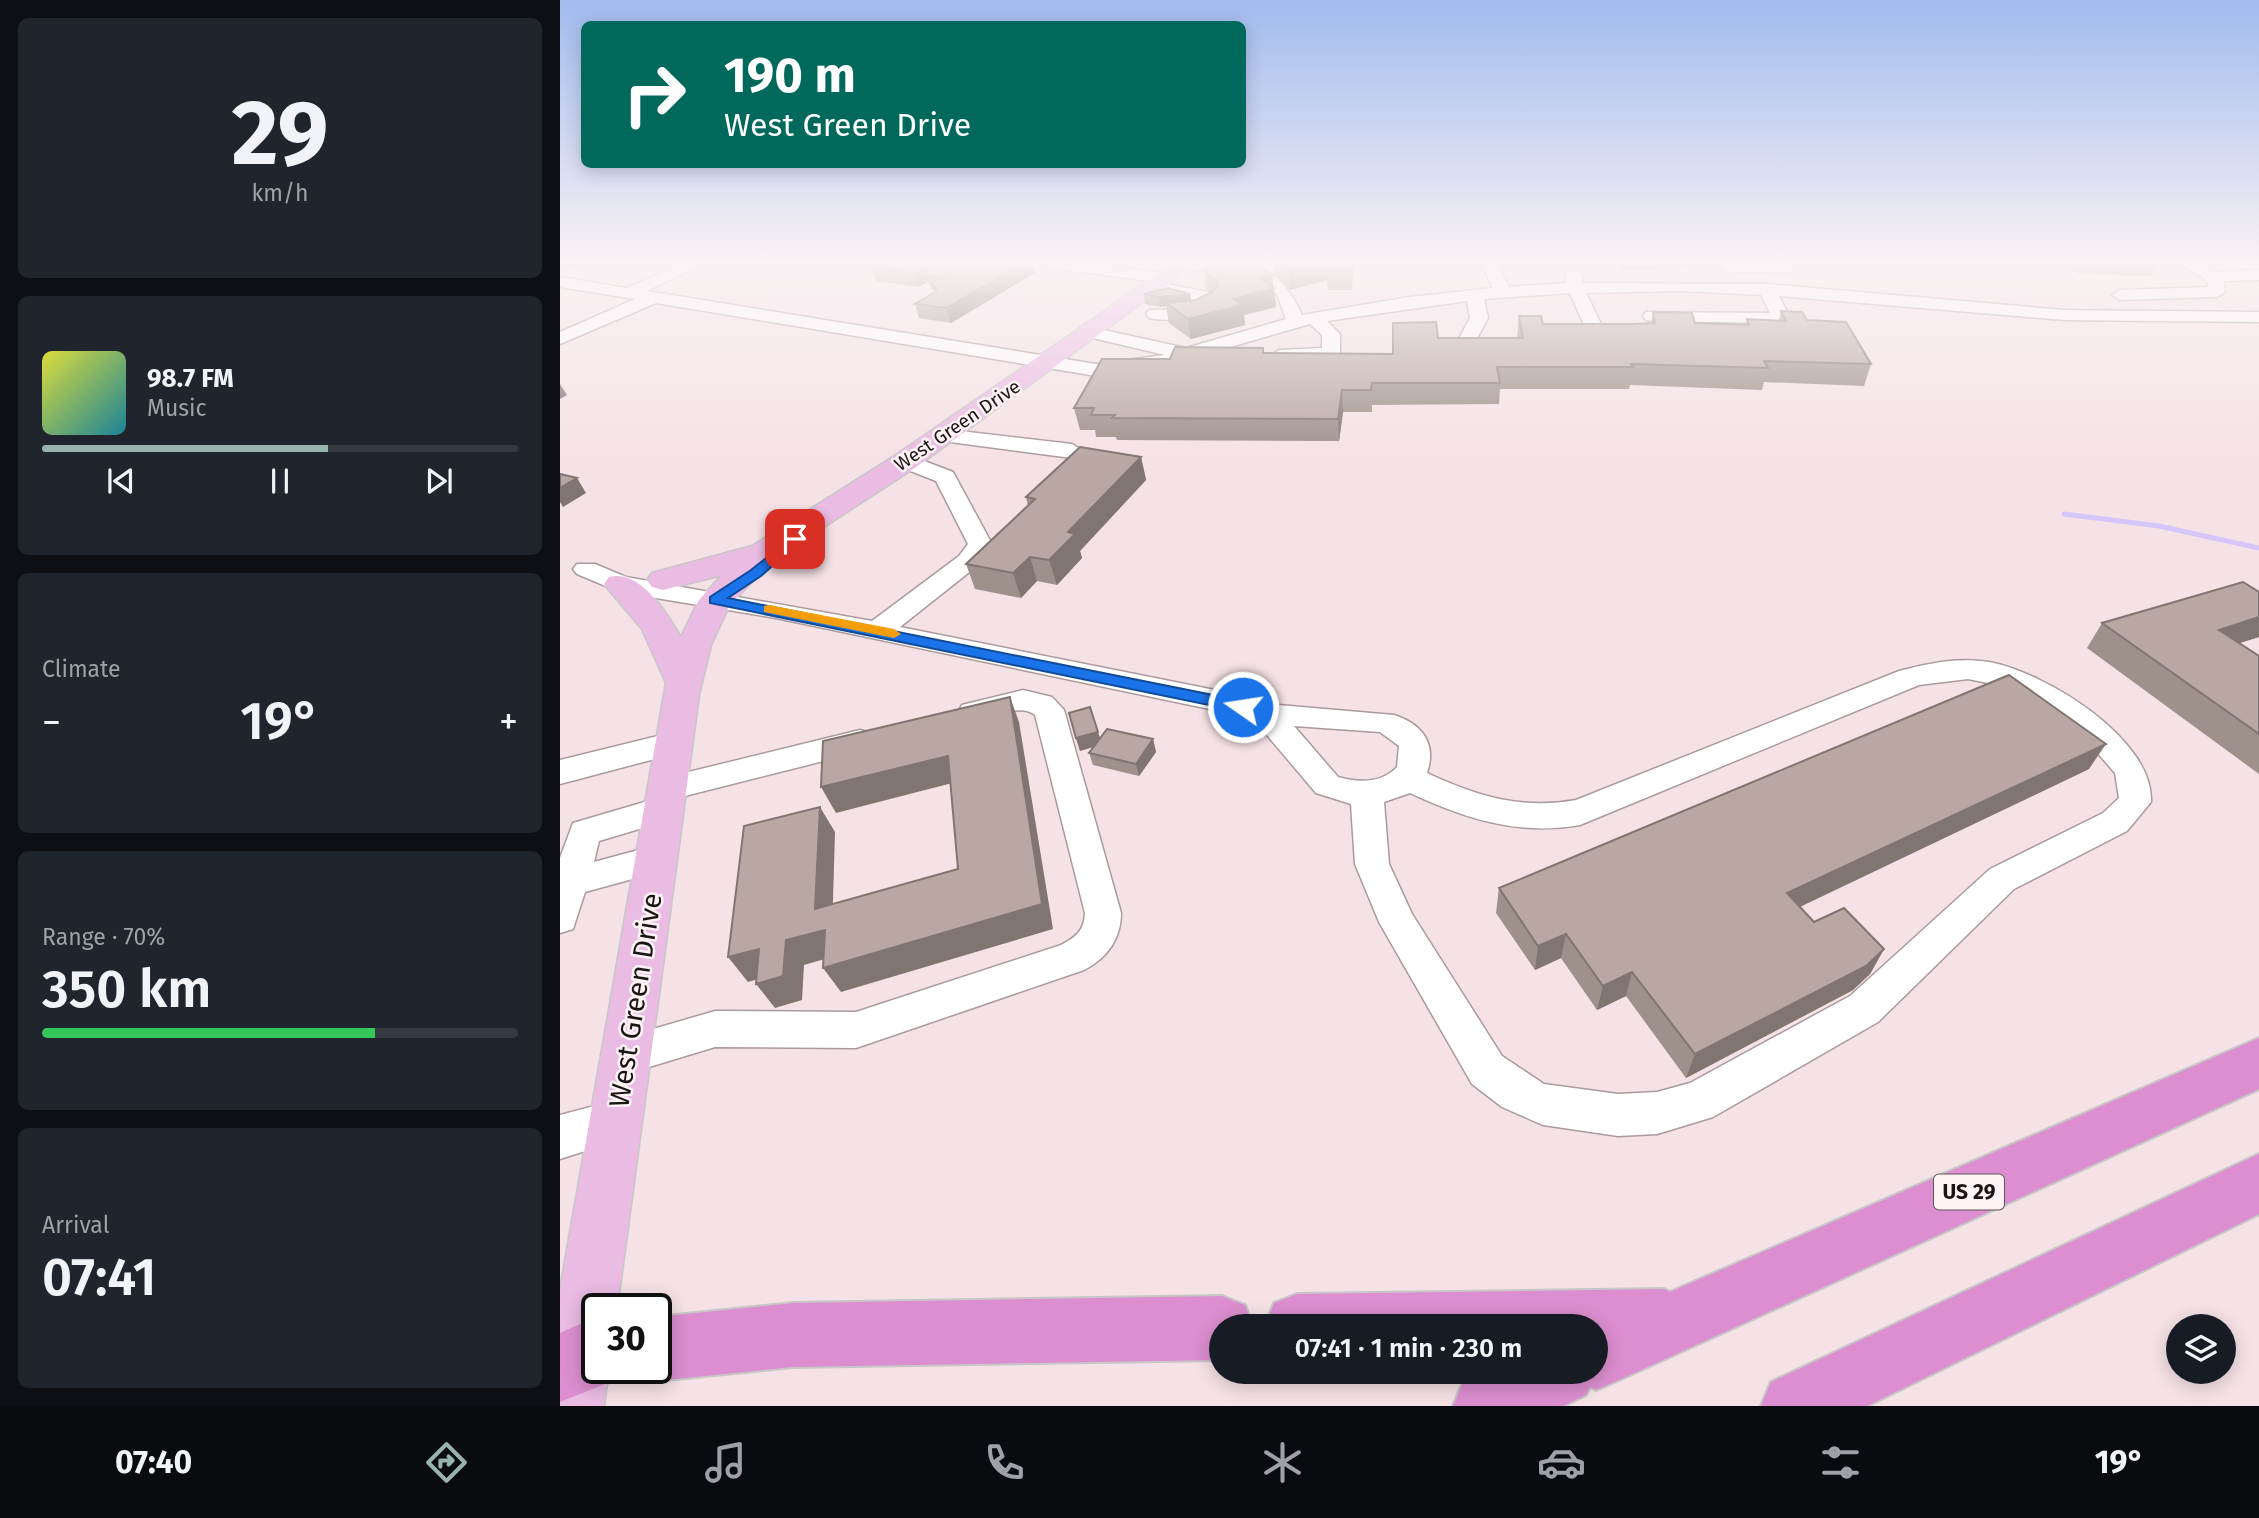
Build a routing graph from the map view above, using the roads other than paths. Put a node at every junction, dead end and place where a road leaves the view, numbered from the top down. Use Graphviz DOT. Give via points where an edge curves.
graph roads {
  1 [pos="583,329"];
  2 [pos="851,329"];
  3 [pos="1095,329"];
  4 [pos="1136,329"];
  5 [pos="1279,329"];
  6 [pos="1321,329"];
  7 [pos="1473,329"];
  8 [pos="1595,329"];
  9 [pos="1090,332"];
  10 [pos="1598,334"];
  11 [pos="1124,338"];
  12 [pos="560,339"];
  13 [pos="1465,344"];
  14 [pos="1187,354"];
  15 [pos="1242,358"];
  16 [pos="1051,361"];
  17 [pos="943,435"];
  18 [pos="1072,451"];
  19 [pos="905,461"];
  20 [pos="827,510"];
  21 [pos="765,551"];
  22 [pos="560,564"];
  23 [pos="586,569"];
  24 [pos="663,580"];
  25 [pos="620,584"];
  26 [pos="715,600"];
  27 [pos="877,630"];
  28 [pos="684,683"];
  29 [pos="1266,714"];
  30 [pos="941,720"];
  31 [pos="889,733"];
  32 [pos="674,743"];
  33 [pos="560,772"];
  34 [pos="1407,777"];
  35 [pos="1368,794"];
  36 [pos="666,799"];
  37 [pos="657,859"];
  38 [pos="571,881"];
  39 [pos="560,918"];
  40 [pos="626,1055"];
  41 [pos="2259,1063"];
  42 [pos="617,1121"];
  43 [pos="560,1137"];
  44 [pos="2259,1183"];
  45 [pos="1680,1320"];
  46 [pos="1608,1321"];
  47 [pos="1209,1328"];
  48 [pos="672,1347"];
  49 [pos="1608,1352"];
  50 [pos="577,1372"];
  51 [pos="1536,1384"];
  52 [pos="1487,1406"];
  53 [pos="1795,1406"];
  1 -- 12 [label="street"];
  2 -- 16 [label="street"];
  3 -- 9 [label="main road, West Green Drive"];
  4 -- 11 [label="street"];
  5 -- 14 [label="street"];
  6 -- 15 [label="street" via="1331,334 1331,353"];
  7 -- 13 [label="street"];
  8 -- 10 [label="street"];
  9 -- 11 [label="street"];
  9 -- 16 [label="main road, West Green Drive"];
  11 -- 14 [label="street"];
  14 -- 16 [label="street" via="1115,371"];
  16 -- 17 [label="main road, West Green Drive"];
  17 -- 18 [label="street"];
  17 -- 19 [label="main road, West Green Drive"];
  19 -- 20 [label="main road, West Green Drive"];
  19 -- 27 [label="street" via="945,477 980,544 968,561"];
  20 -- 21 [label="main road, West Green Drive"];
  20 -- 26 [label="main road, West Green Drive" via="756,573"];
  21 -- 24 [label="main road"];
  21 -- 26 [label="main road, West Green Drive"];
  22 -- 23 [label="street"];
  23 -- 24 [label="street"];
  23 -- 25 [label="street"];
  24 -- 26 [label="street"];
  25 -- 26 [label="street"];
  25 -- 28 [label="main road" via="667,639"];
  26 -- 27 [label="street"];
  26 -- 28 [label="main road, West Green Drive" via="694,645"];
  27 -- 29 [label="street"];
  28 -- 32 [label="main road, West Green Drive"];
  29 -- 34 [label="street" via="1363,720 1397,727 1414,742 1417,753"];
  29 -- 35 [label="street" via="1327,785"];
  30 -- 40 [label="street" via="1027,700 1049,710 1103,913 1094,944 1071,958 856,1030 716,1029"];
  31 -- 36 [label="street"];
  32 -- 33 [label="street"];
  32 -- 36 [label="main road, West Green Drive"];
  34 -- 35 [label="street" via="1391,790"];
  34 -- 35 [label="street" via="1463,803 1516,817 1558,817 1909,678 1957,669 2004,676 2042,694 2117,755 2128,767 2136,792 2135,802 2115,822 2001,878 1864,1009 1698,1102 1657,1113 1618,1115 1543,1104 1517,1093 1486,1070 1397,922 1372,864"];
  36 -- 37 [label="main road, West Green Drive"];
  36 -- 38 [label="street" via="585,832"];
  37 -- 38 [label="street"];
  37 -- 40 [label="main road, West Green Drive"];
  38 -- 39 [label="street"];
  40 -- 42 [label="main road, West Green Drive"];
  41 -- 45 [label="highway, US 29"];
  42 -- 43 [label="street"];
  42 -- 50 [label="main road, West Green Drive"];
  44 -- 53 [label="highway"];
  45 -- 46 [label="highway"];
  45 -- 49 [label="highway, US 29"];
  47 -- 48 [label="highway" via="793,1335"];
  51 -- 52 [label="highway"];
}
